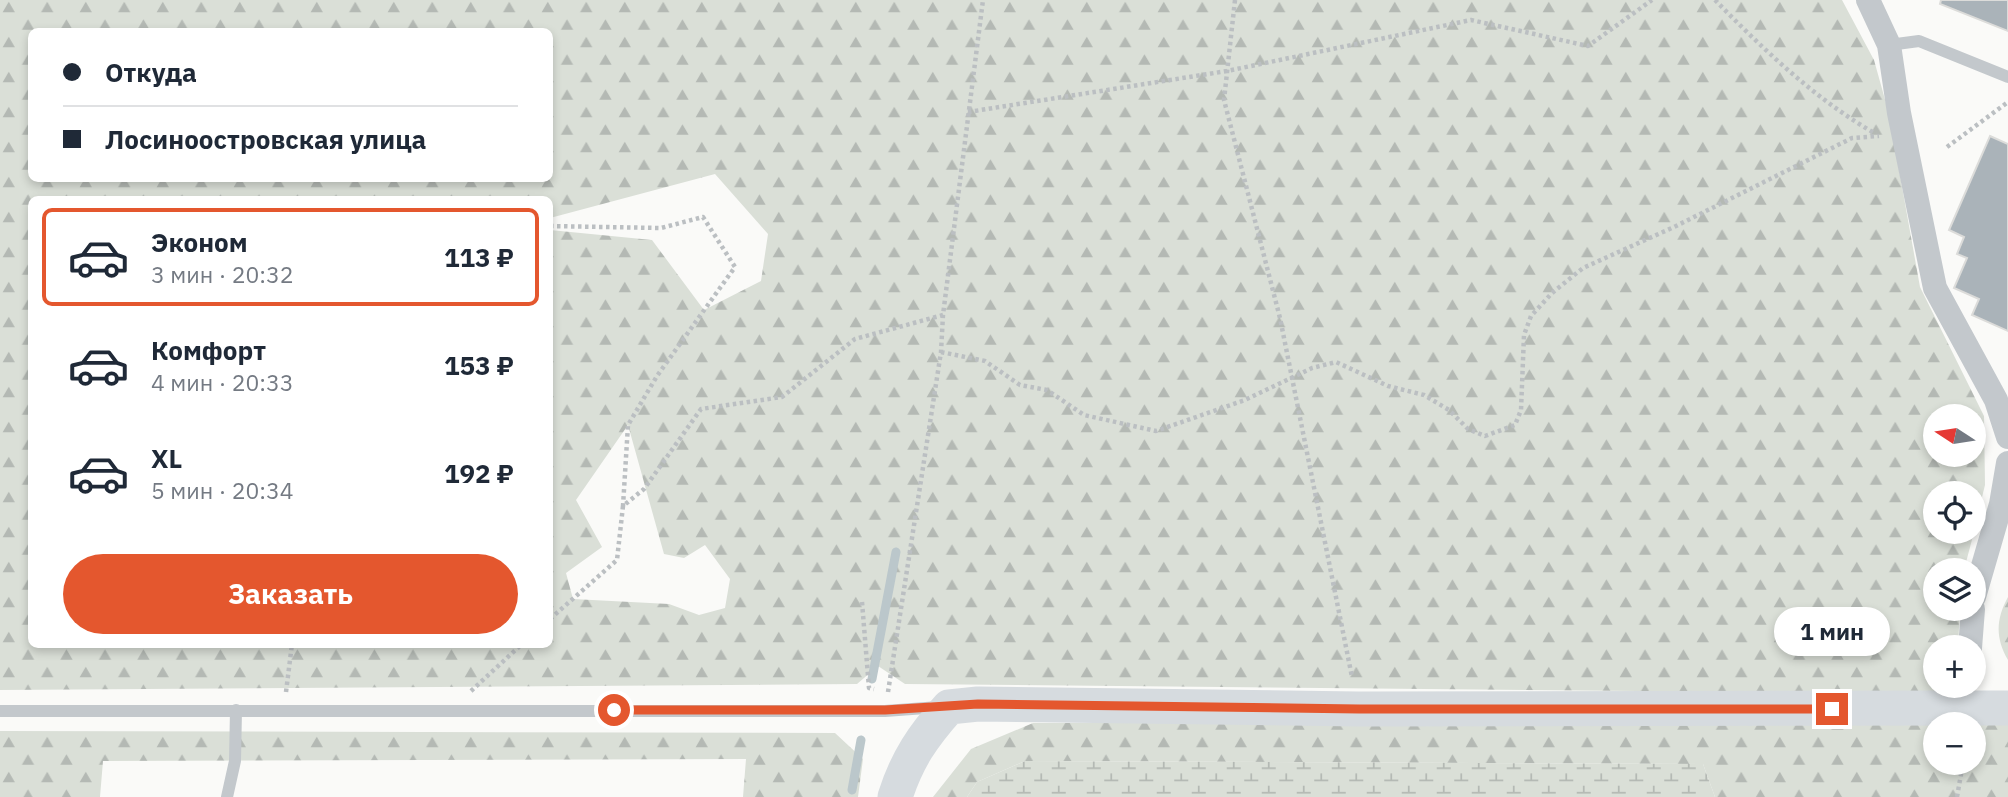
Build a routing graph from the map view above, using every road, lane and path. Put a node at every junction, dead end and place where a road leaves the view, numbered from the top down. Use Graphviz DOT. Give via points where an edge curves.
graph roads {
  1 [pos="983,0"];
  2 [pos="1235,0"];
  3 [pos="1652,0"];
  4 [pos="1715,0"];
  5 [pos="1868,0"];
  6 [pos="1889,45"];
  7 [pos="1227,71"];
  8 [pos="2008,78"];
  9 [pos="2008,102"];
  10 [pos="968,112"];
  11 [pos="1892,135"];
  12 [pos="1947,147"];
  13 [pos="553,226"];
  14 [pos="943,315"];
  15 [pos="941,352"];
  16 [pos="1293,378"];
  17 [pos="2008,437"];
  18 [pos="2008,463"];
  19 [pos="623,506"];
  20 [pos="1985,558"];
  21 [pos="862,602"];
  22 [pos="553,616"];
  23 [pos="292,648"];
  24 [pos="518,648"];
  25 [pos="888,691"];
  26 [pos="1923,698"];
  27 [pos="1973,698"];
  28 [pos="949,707"];
  29 [pos="2008,708"];
  30 [pos="1359,709"];
  31 [pos="236,710"];
  32 [pos="286,710"];
  33 [pos="451,710"];
  34 [pos="885,710"];
  35 [pos="0,711"];
  36 [pos="1961,775"];
  37 [pos="227,797"];
  38 [pos="895,797"];
  39 [pos="1957,797"];
  1 -- 10 [label="path"];
  2 -- 7 [label="path"];
  3 -- 7 [label="path" via="1588,46 1471,20"];
  4 -- 11 [label="path" via="1848,118"];
  5 -- 6 [label="street"];
  6 -- 8 [label="lane" via="1919,41"];
  6 -- 11 [label="street"];
  7 -- 10 [label="path"];
  7 -- 16 [label="path" via="1224,100"];
  9 -- 12 [label="path"];
  10 -- 14 [label="path"];
  11 -- 16 [label="path" via="1852,138 1583,268 1531,316 1524,335 1521,410 1515,425 1485,436 1468,429 1424,395 1388,386 1336,362"];
  11 -- 17 [label="street" via="1935,288 1996,400"];
  13 -- 19 [label="path" via="661,228 703,217 735,267 628,425"];
  14 -- 15 [label="path"];
  14 -- 19 [label="path" via="855,339 782,397 701,410 644,489"];
  15 -- 16 [label="path" via="985,361 1020,385 1047,390 1084,415 1156,431"];
  15 -- 25 [label="path"];
  16 -- 30 [label="path"];
  18 -- 20 [label="street"];
  19 -- 22 [label="path" via="617,560"];
  21 -- 25 [label="path" via="869,688"];
  23 -- 32 [label="path"];
  24 -- 33 [label="path"];
  25 -- 34 [label="path"];
  26 -- 30 [label="street"];
  27 -- 29 [label="street"];
  28 -- 30 [label="street"];
  28 -- 34 [label="lane"];
  28 -- 38 [label="street" via="922,736"];
  31 -- 32 [label="lane"];
  31 -- 35 [label="lane"];
  31 -- 37 [label="lane" via="235,761"];
  32 -- 33 [label="lane"];
  33 -- 34 [label="lane"];
  36 -- 39 [label="path"];
}
